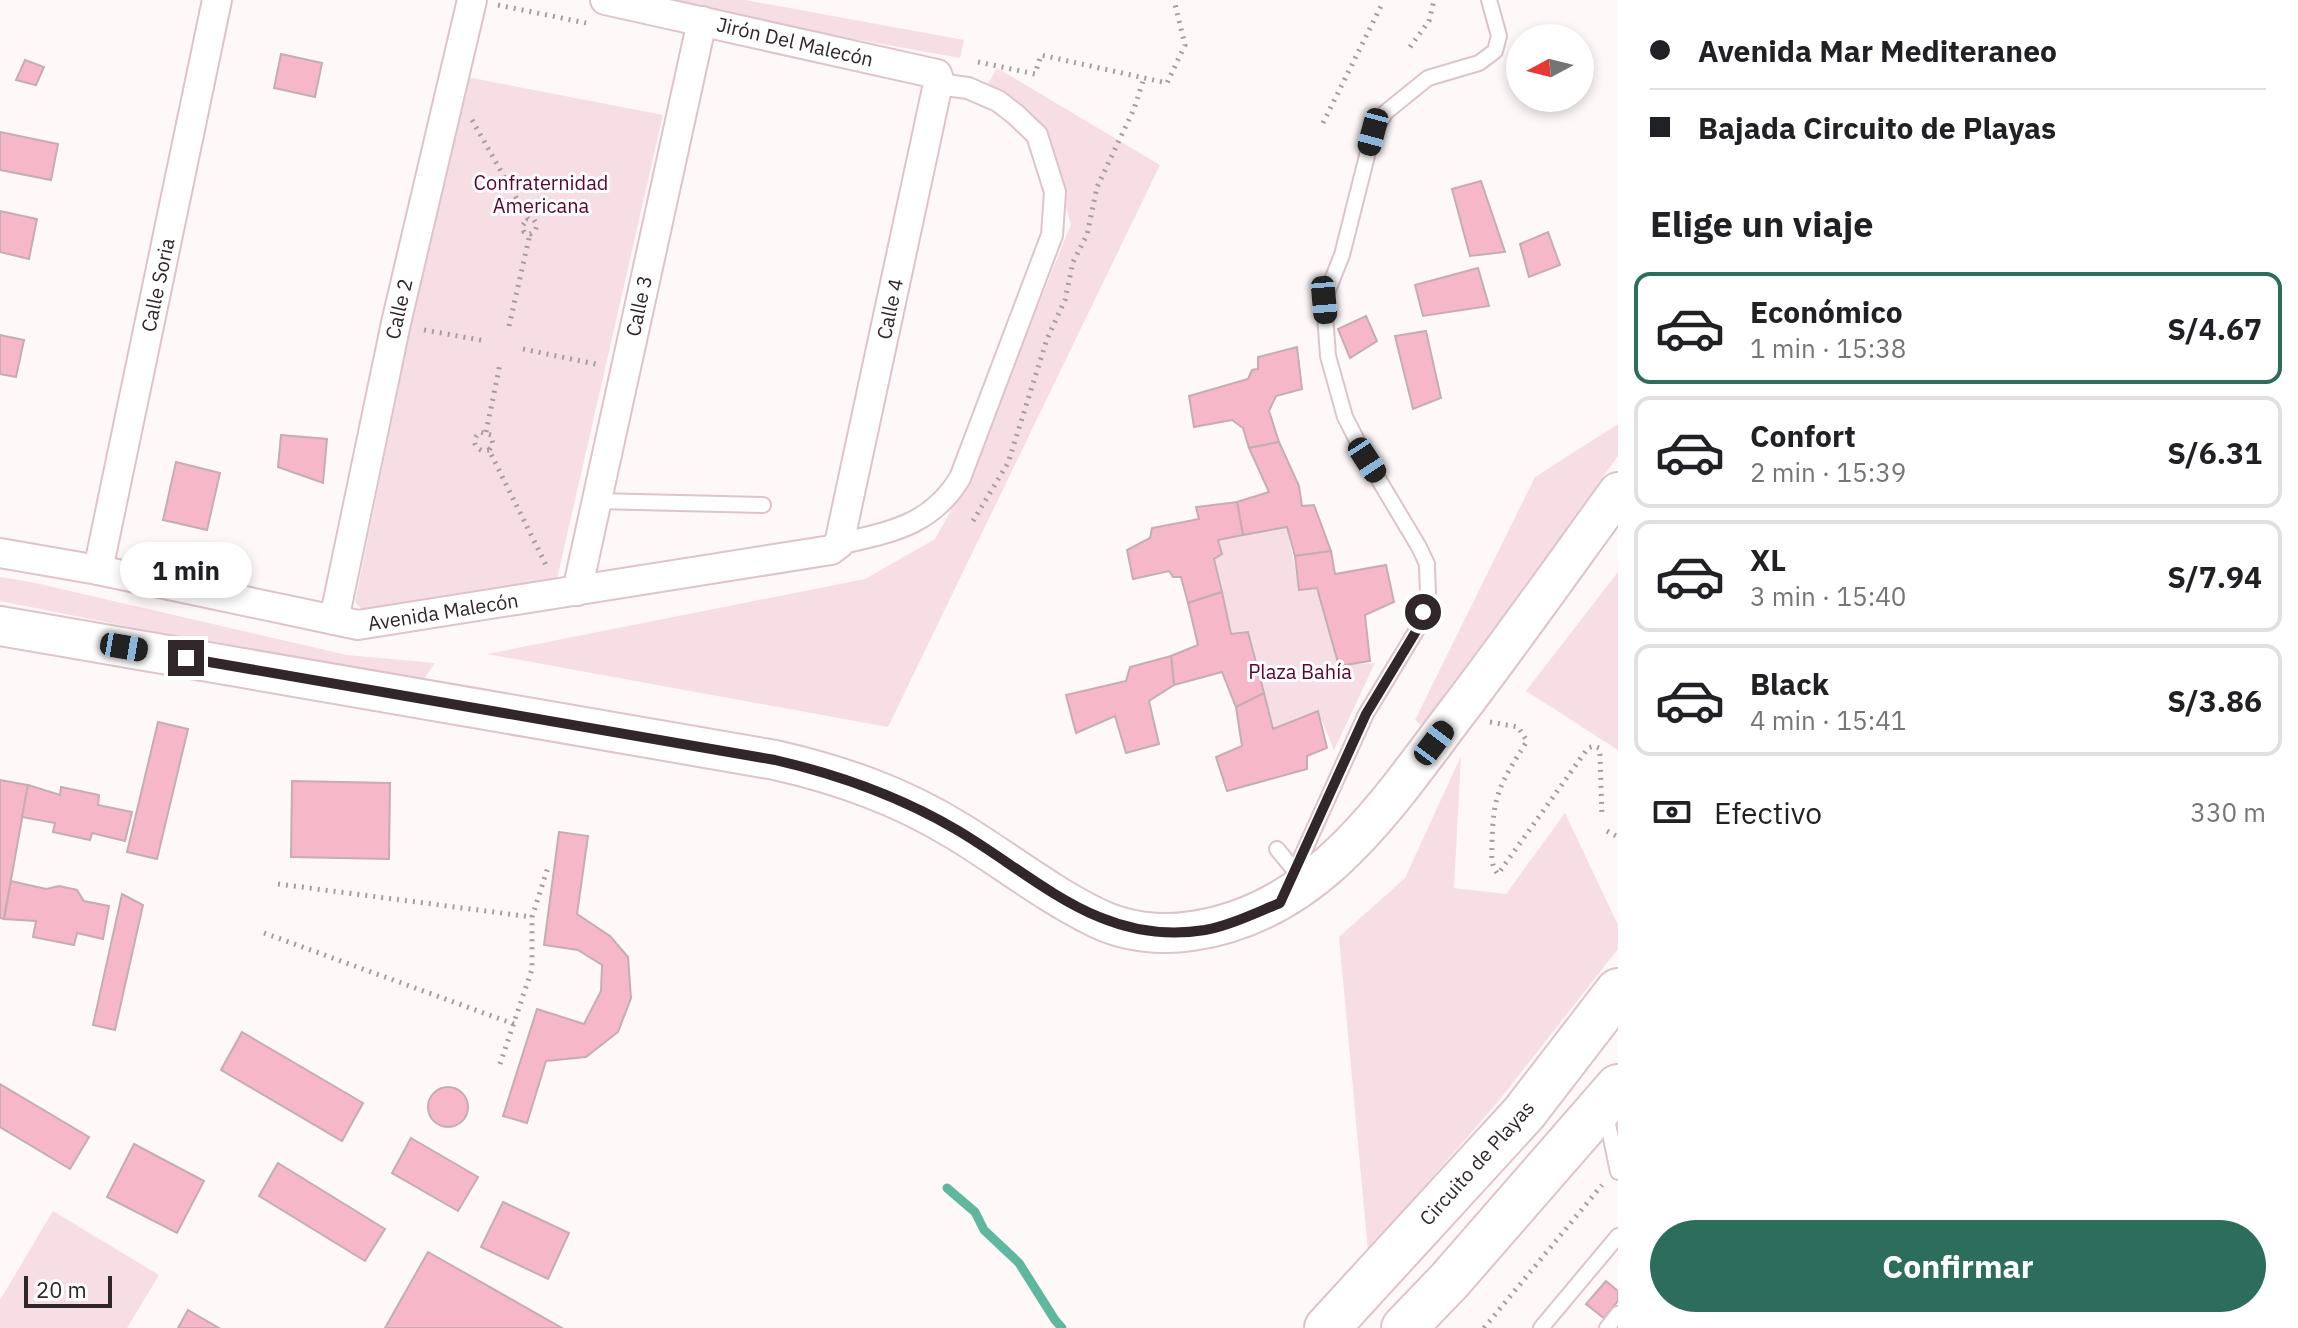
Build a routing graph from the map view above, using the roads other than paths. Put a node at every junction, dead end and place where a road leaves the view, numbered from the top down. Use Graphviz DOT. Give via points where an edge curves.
graph roads {
  1 [pos="217,0"];
  2 [pos="605,0"];
  3 [pos="1489,0"];
  4 [pos="479,4"];
  5 [pos="702,21"];
  6 [pos="937,79"];
  7 [pos="1618,492"];
  8 [pos="597,501"];
  9 [pos="763,505"];
  10 [pos="839,544"];
  11 [pos="0,553"];
  12 [pos="98,570"];
  13 [pos="569,592"];
  14 [pos="334,620"];
  15 [pos="0,626"];
  16 [pos="1277,849"];
  17 [pos="1287,887"];
  18 [pos="1618,991"];
  19 [pos="1611,1095"];
  20 [pos="1618,1170"];
  21 [pos="1618,1236"];
  22 [pos="1618,1314"];
  23 [pos="1327,1328"];
  24 [pos="1404,1328"];
  25 [pos="1541,1328"];
  26 [pos="1607,1328"];
  1 -- 12 [label="street, Calle Soria"];
  2 -- 5 [label="street, Jirón Del Malecón"];
  3 -- 17 [label="lane" via="1499,36 1495,51 1479,63 1428,78 1386,112 1373,132 1342,255 1324,300 1328,356 1345,417 1427,564 1428,595 1418,628 1366,714"];
  4 -- 14 [label="street, Calle 2" via="396,323"];
  5 -- 6 [label="street, Jirón Del Malecón"];
  5 -- 8 [label="street, Calle 3"];
  6 -- 10 [label="street, Calle 4"];
  6 -- 10 [label="street" via="998,101 1037,135 1055,192 1052,235 949,496 912,524"];
  7 -- 17 [label="main road" via="1365,831 1319,875"];
  8 -- 9 [label="lane"];
  8 -- 13 [label="street, Calle 3"];
  10 -- 13 [label="street, Avenida Malecón" via="831,550"];
  11 -- 12 [label="street, Avenida Malecón"];
  12 -- 14 [label="street, Avenida Malecón"];
  13 -- 14 [label="street, Avenida Malecón" via="358,625"];
  15 -- 17 [label="main road" via="829,773 906,802 1099,919 1138,930 1172,933 1230,923"];
  16 -- 17 [label="lane"];
  18 -- 23 [label="highway, Circuito de Playas" via="1524,1113"];
  19 -- 20 [label="lane"];
  19 -- 24 [label="highway"];
  21 -- 25 [label="lane"];
  22 -- 26 [label="lane"];
}
